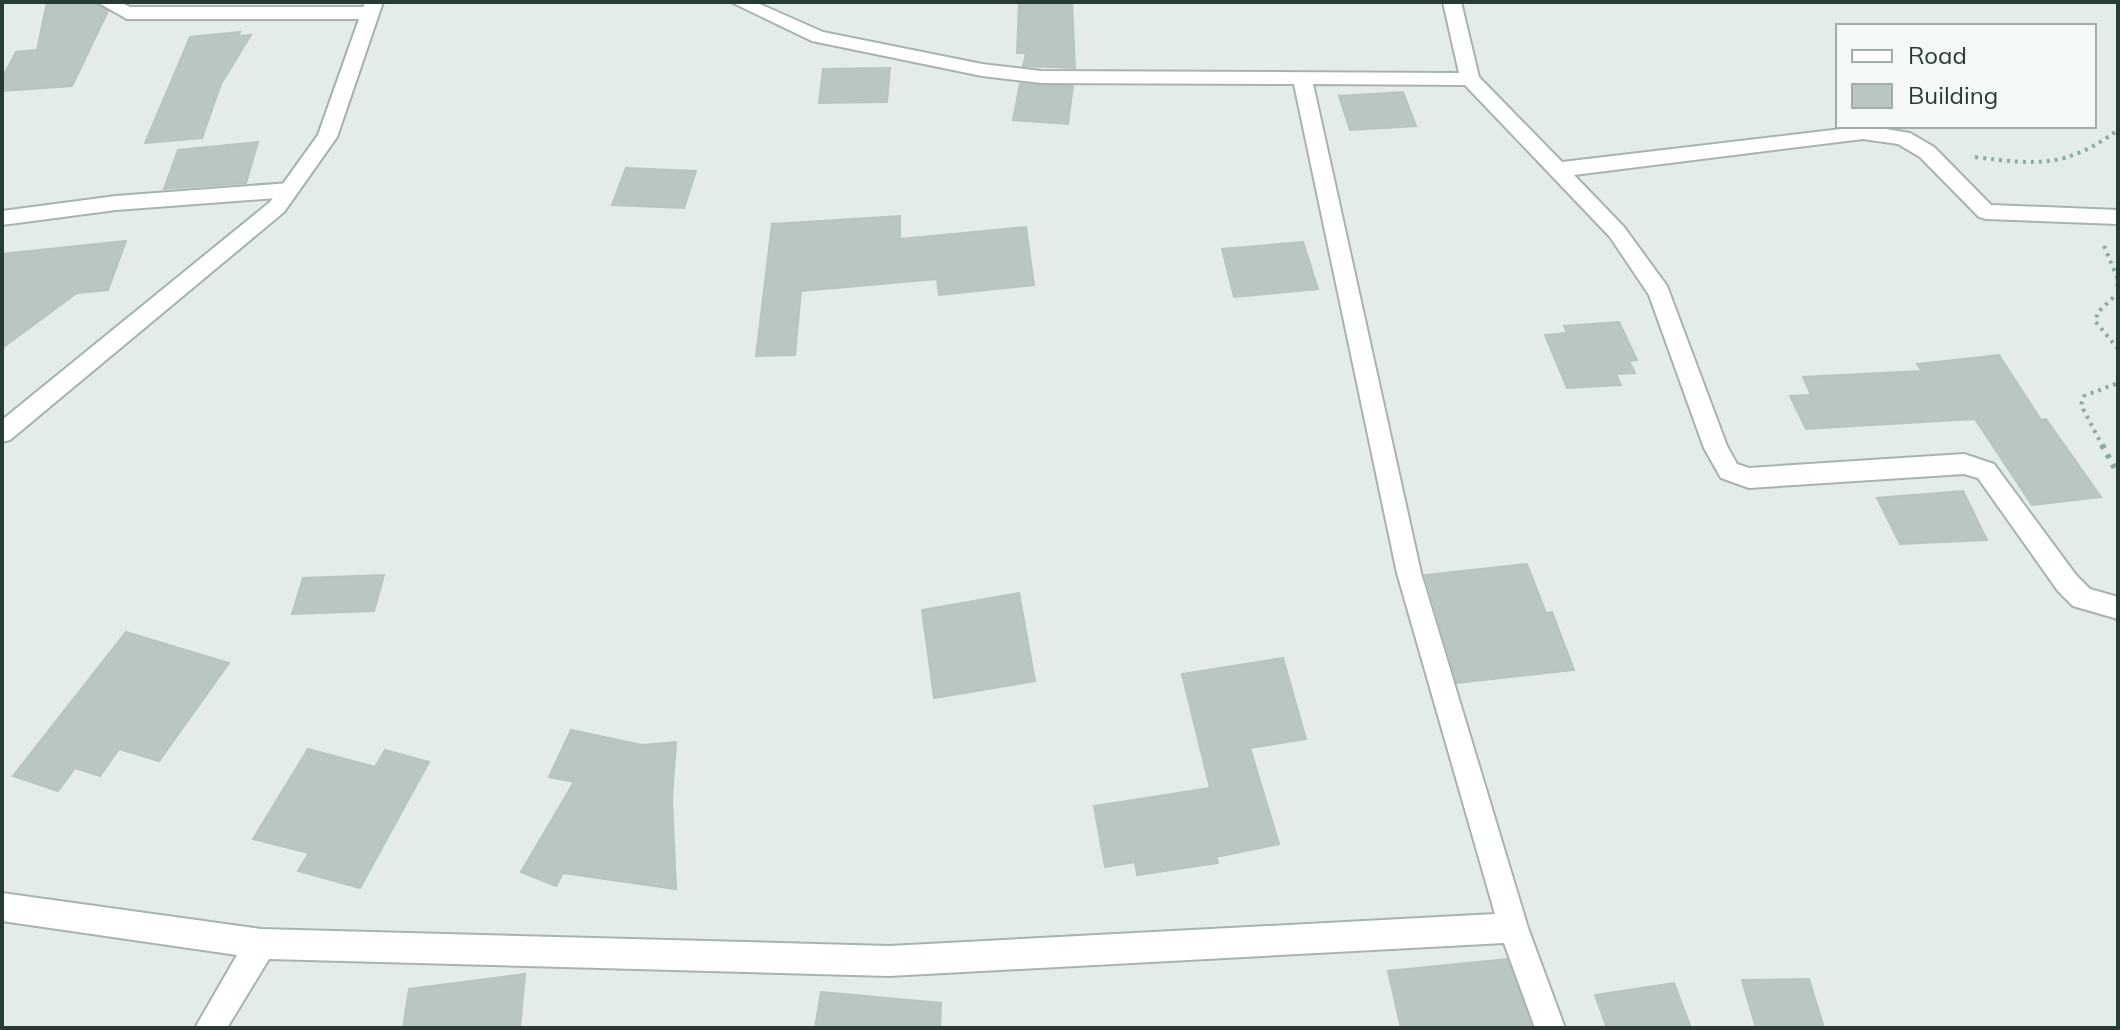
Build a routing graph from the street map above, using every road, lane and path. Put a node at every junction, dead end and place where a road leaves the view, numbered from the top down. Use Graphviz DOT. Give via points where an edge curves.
graph roads {
  1 [pos="106,2"];
  2 [pos="740,2"];
  3 [pos="1452,2"];
  4 [pos="371,8"];
  5 [pos="1302,78"];
  6 [pos="1470,79"];
  7 [pos="2118,130"];
  8 [pos="1927,152"];
  9 [pos="1556,170"];
  10 [pos="289,190"];
  11 [pos="2092,217"];
  12 [pos="2118,217"];
  13 [pos="2,218"];
  14 [pos="2118,349"];
  15 [pos="2118,383"];
  16 [pos="2,433"];
  17 [pos="2118,474"];
  18 [pos="2118,608"];
  19 [pos="2,907"];
  20 [pos="1513,928"];
  21 [pos="261,944"];
  22 [pos="210,1028"];
  23 [pos="1550,1028"];
  1 -- 4 [label="street" via="127,13"];
  2 -- 5 [label="street" via="818,37 982,70 1084,78"];
  3 -- 6 [label="street"];
  4 -- 10 [label="street" via="327,137"];
  5 -- 6 [label="street"];
  5 -- 20 [label="street" via="1409,573"];
  6 -- 9 [label="street"];
  7 -- 8 [label="path" via="2063,163"];
  8 -- 9 [label="street" via="1903,138 1863,132"];
  8 -- 11 [label="street" via="1986,212"];
  9 -- 18 [label="street" via="1617,232 1659,292 1729,471 1749,478 1964,464 1986,471 2067,583 2082,598"];
  10 -- 13 [label="street"];
  10 -- 16 [label="street" via="277,207 211,263"];
  11 -- 12 [label="street"];
  11 -- 14 [label="path" via="2117,277 2118,293 2095,321"];
  15 -- 17 [label="path" via="2093,390 2081,405"];
  19 -- 21 [label="street"];
  20 -- 21 [label="street" via="889,961"];
  20 -- 23 [label="street"];
  21 -- 22 [label="street"];
}
